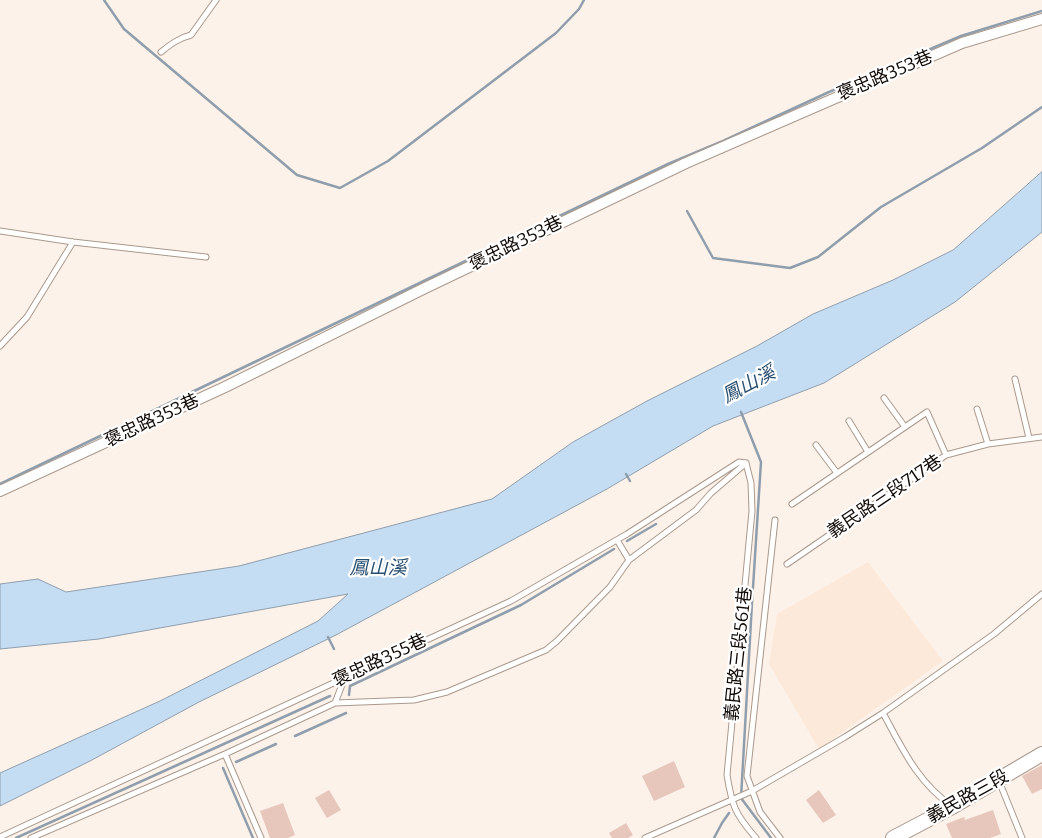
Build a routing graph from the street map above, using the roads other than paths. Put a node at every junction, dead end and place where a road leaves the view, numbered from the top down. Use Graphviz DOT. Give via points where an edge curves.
graph roads {
  1 [pos="216,0"];
  2 [pos="1042,19"];
  3 [pos="161,52"];
  4 [pos="0,231"];
  5 [pos="73,242"];
  6 [pos="206,257"];
  7 [pos="0,346"];
  8 [pos="1016,380"];
  9 [pos="884,398"];
  10 [pos="977,409"];
  11 [pos="849,421"];
  12 [pos="905,427"];
  13 [pos="1042,437"];
  14 [pos="1029,438"];
  15 [pos="988,444"];
  16 [pos="816,445"];
  17 [pos="868,452"];
  18 [pos="946,455"];
  19 [pos="746,463"];
  20 [pos="837,474"];
  21 [pos="0,491"];
  22 [pos="792,504"];
  23 [pos="775,520"];
  24 [pos="617,540"];
  25 [pos="629,560"];
  26 [pos="787,564"];
  27 [pos="1042,594"];
  28 [pos="345,677"];
  29 [pos="335,703"];
  30 [pos="883,713"];
  31 [pos="225,754"];
  32 [pos="1042,754"];
  33 [pos="999,780"];
  34 [pos="752,791"];
  35 [pos="731,800"];
  36 [pos="952,807"];
  37 [pos="0,837"];
  38 [pos="31,838"];
  39 [pos="261,838"];
  40 [pos="645,838"];
  41 [pos="756,838"];
  42 [pos="780,838"];
  43 [pos="894,838"];
  44 [pos="1022,838"];
  1 -- 3 [label="lane" via="192,35 172,42"];
  2 -- 21 [label="street, 褒忠路353巷" via="962,43 686,163 225,387"];
  4 -- 5 [label="lane"];
  5 -- 6 [label="lane"];
  5 -- 7 [label="lane" via="27,317"];
  8 -- 14 [label="lane"];
  9 -- 12 [label="lane"];
  10 -- 15 [label="lane"];
  11 -- 17 [label="lane"];
  12 -- 17 [label="lane"];
  12 -- 18 [label="lane" via="927,412"];
  13 -- 14 [label="lane, 義民路三段717巷"];
  14 -- 15 [label="lane, 義民路三段717巷"];
  15 -- 18 [label="lane, 義民路三段717巷"];
  16 -- 20 [label="lane"];
  17 -- 20 [label="lane"];
  18 -- 26 [label="lane, 義民路三段717巷"];
  19 -- 24 [label="lane, 褒忠路355巷" via="739,462"];
  19 -- 25 [label="lane" via="696,510"];
  19 -- 35 [label="lane, 義民路三段561巷" via="752,483 752,510 727,775"];
  20 -- 22 [label="lane"];
  23 -- 34 [label="lane, 義民路三段561巷" via="746,776"];
  24 -- 25 [label="lane"];
  24 -- 28 [label="lane, 褒忠路355巷" via="511,601"];
  25 -- 29 [label="lane" via="610,587 546,650 447,692 414,700"];
  27 -- 30 [label="lane" via="994,634"];
  28 -- 29 [label="lane"];
  28 -- 37 [label="lane, 褒忠路355巷"];
  29 -- 31 [label="lane"];
  30 -- 34 [label="lane"];
  30 -- 36 [label="lane" via="910,765"];
  31 -- 38 [label="lane"];
  31 -- 39 [label="lane"];
  32 -- 33 [label="main road, 義民路三段"];
  33 -- 36 [label="main road, 義民路三段"];
  33 -- 44 [label="lane"];
  34 -- 35 [label="lane"];
  34 -- 42 [label="lane, 義民路三段561巷" via="760,812"];
  35 -- 40 [label="lane"];
  35 -- 41 [label="lane, 義民路三段561巷" via="740,820"];
  36 -- 43 [label="main road, 義民路三段"];
}
